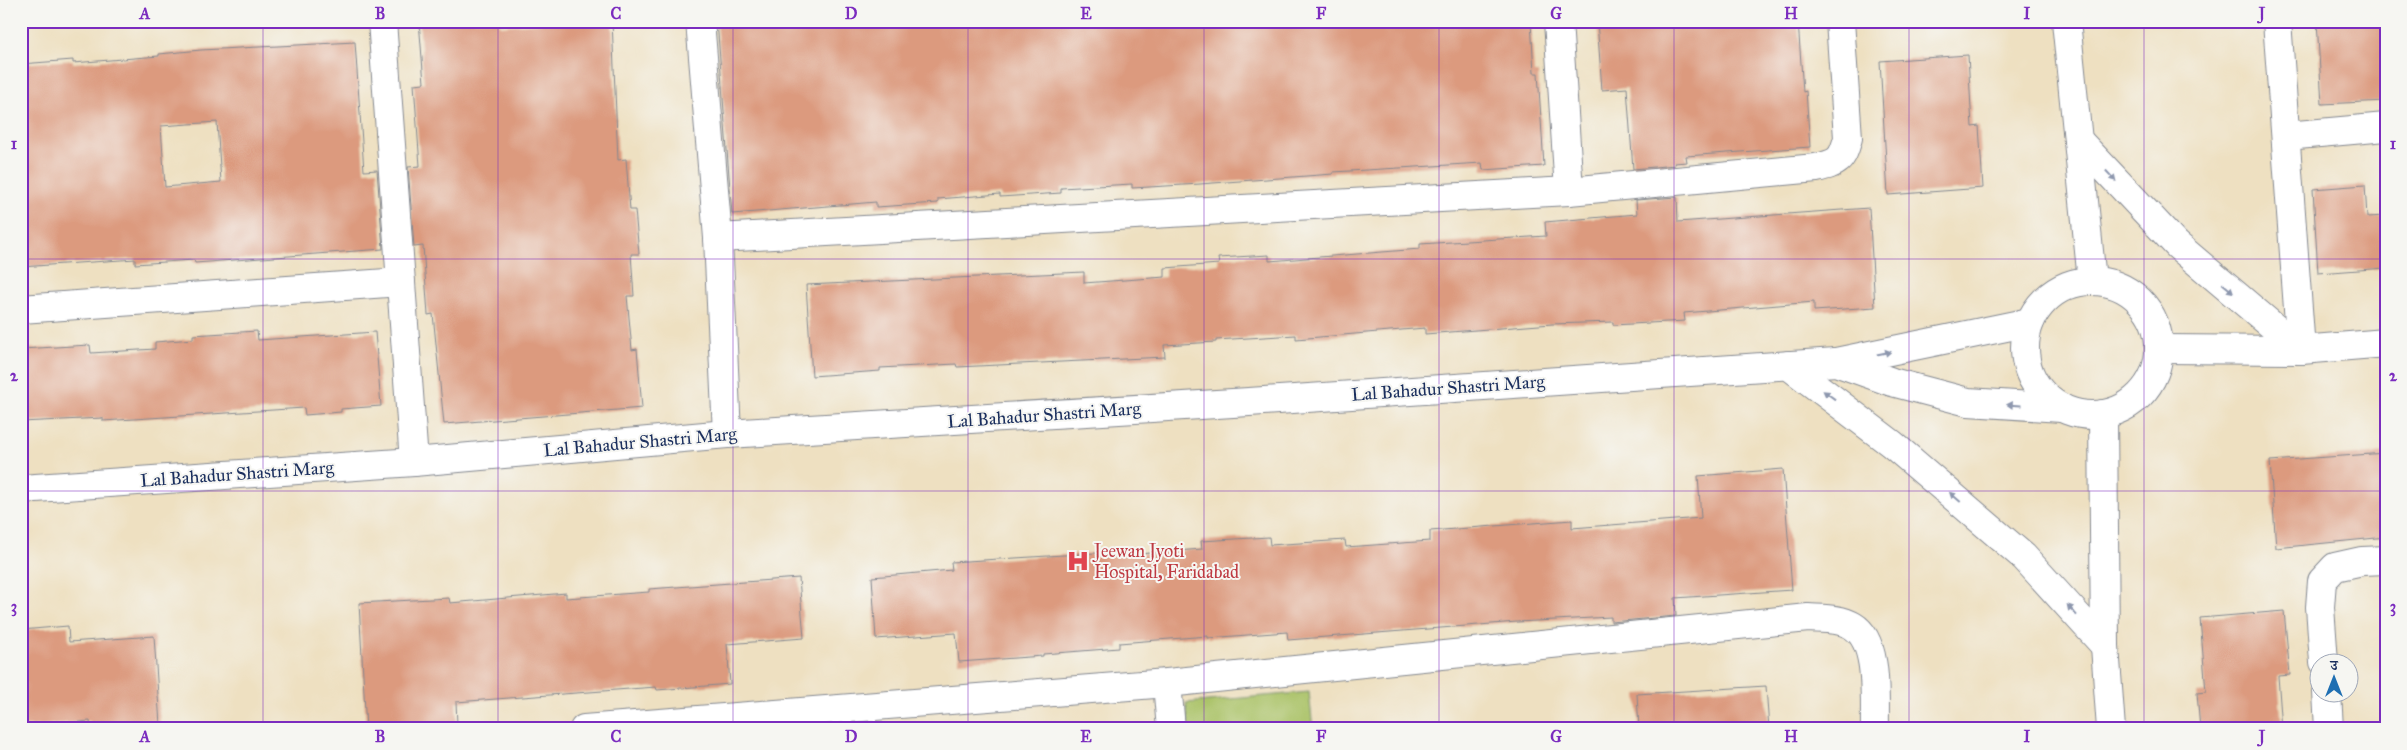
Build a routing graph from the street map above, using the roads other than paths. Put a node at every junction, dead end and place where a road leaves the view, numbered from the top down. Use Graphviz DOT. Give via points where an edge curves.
graph roads {
  1 [pos="382,21"];
  2 [pos="700,21"];
  3 [pos="1558,21"];
  4 [pos="1840,21"];
  5 [pos="2066,21"];
  6 [pos="2277,21"];
  7 [pos="2386,128"];
  8 [pos="2286,136"];
  9 [pos="2078,140"];
  10 [pos="1569,191"];
  11 [pos="718,238"];
  12 [pos="2092,281"];
  13 [pos="401,282"];
  14 [pos="21,309"];
  15 [pos="2030,322"];
  16 [pos="2386,343"];
  17 [pos="2159,349"];
  18 [pos="2301,350"];
  19 [pos="1836,362"];
  20 [pos="1788,365"];
  21 [pos="2062,408"];
  22 [pos="2103,414"];
  23 [pos="727,434"];
  24 [pos="414,462"];
  25 [pos="21,489"];
  26 [pos="2386,560"];
  27 [pos="2105,646"];
  28 [pos="2323,652"];
  29 [pos="1167,683"];
  30 [pos="2328,702"];
  31 [pos="584,729"];
  32 [pos="1171,729"];
  33 [pos="1875,729"];
  34 [pos="2111,729"];
  35 [pos="2329,729"];
  1 -- 13 [label="street"];
  2 -- 11 [label="street"];
  3 -- 10 [label="street"];
  4 -- 10 [label="street" via="1848,138 1844,153 1835,163 1816,168"];
  5 -- 9 [label="street"];
  6 -- 8 [label="street"];
  7 -- 8 [label="street"];
  8 -- 18 [label="street"];
  9 -- 12 [label="street"];
  9 -- 18 [label="street, one-way" via="2177,245"];
  10 -- 11 [label="street"];
  11 -- 23 [label="street"];
  12 -- 15 [label="street" via="2072,284 2054,292 2040,305"];
  12 -- 17 [label="street" via="2113,284 2132,294 2146,309 2156,328"];
  13 -- 14 [label="street"];
  13 -- 24 [label="street"];
  19 -- 15 [label="street, one-way"];
  15 -- 21 [label="street" via="2025,341 2032,380 2045,396"];
  16 -- 18 [label="street"];
  17 -- 18 [label="street"];
  17 -- 22 [label="street" via="2154,372 2142,391 2125,406"];
  19 -- 20 [label="street, Lal Bahadur Shastri Marg"];
  21 -- 19 [label="street, Lal Bahadur Shastri Marg, one-way" via="1968,402 1892,382"];
  20 -- 23 [label="street, Lal Bahadur Shastri Marg" via="1259,402"];
  27 -- 20 [label="street, one-way" via="2024,557 1892,444"];
  21 -- 22 [label="street" via="2082,414"];
  22 -- 27 [label="street"];
  23 -- 24 [label="street, Lal Bahadur Shastri Marg"];
  24 -- 25 [label="street, Lal Bahadur Shastri Marg"];
  26 -- 28 [label="street" via="2335,567 2322,581"];
  27 -- 34 [label="street"];
  29 -- 31 [label="street"];
  29 -- 32 [label="street"];
  29 -- 33 [label="street" via="1808,618 1835,619 1854,626 1866,639 1872,658"];
  30 -- 35 [label="street"];
}
